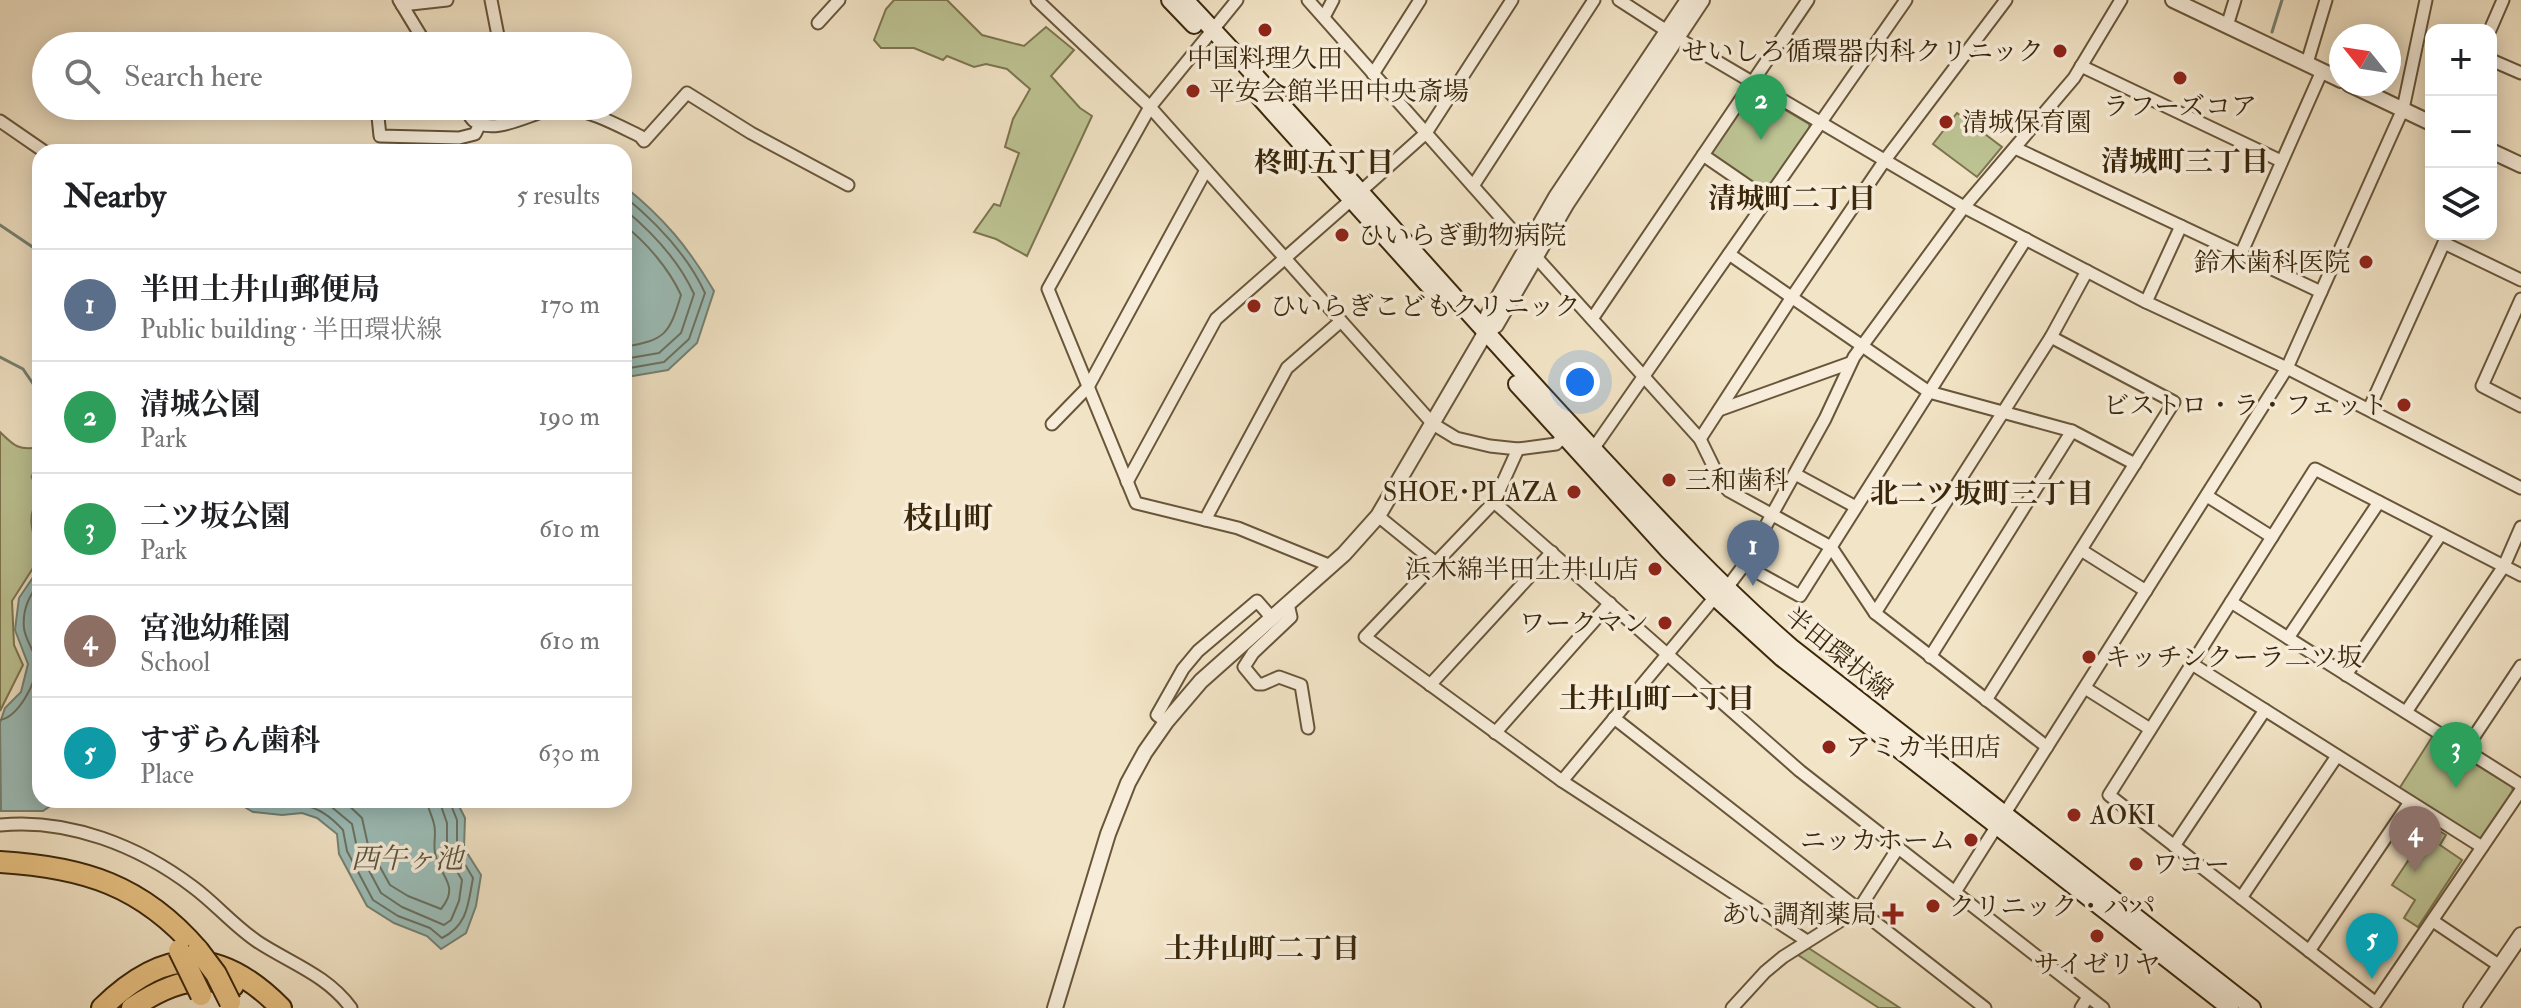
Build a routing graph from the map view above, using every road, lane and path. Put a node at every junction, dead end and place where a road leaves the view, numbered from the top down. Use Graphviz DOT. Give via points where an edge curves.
graph roads {
  1 [pos="447,0"];
  2 [pos="491,0"];
  3 [pos="1037,0"];
  4 [pos="1170,0"];
  5 [pos="1185,0"];
  6 [pos="1237,0"];
  7 [pos="1308,0"];
  8 [pos="1333,0"];
  9 [pos="1420,0"];
  10 [pos="1512,0"];
  11 [pos="1594,0"];
  12 [pos="1619,0"];
  13 [pos="1688,0"];
  14 [pos="1702,0"];
  15 [pos="1808,0"];
  16 [pos="1906,0"];
  17 [pos="2006,0"];
  18 [pos="2121,0"];
  19 [pos="2173,0"];
  20 [pos="2235,0"];
  21 [pos="2326,0"];
  22 [pos="2426,0"];
  23 [pos="2503,0"];
  24 [pos="434,1"];
  25 [pos="400,2"];
  26 [pos="834,2"];
  27 [pos="1324,17"];
  28 [pos="818,23"];
  29 [pos="2426,24"];
  30 [pos="2493,24"];
  31 [pos="2227,26"];
  32 [pos="418,32"];
  33 [pos="497,32"];
  34 [pos="2425,32"];
  35 [pos="1210,33"];
  36 [pos="1671,35"];
  37 [pos="2307,63"];
  38 [pos="2497,63"];
  39 [pos="2081,66"];
  40 [pos="2322,71"];
  41 [pos="2521,73"];
  42 [pos="1373,74"];
  43 [pos="2329,74"];
  44 [pos="1752,83"];
  45 [pos="2375,96"];
  46 [pos="1150,107"];
  47 [pos="2403,109"];
  48 [pos="378,120"];
  49 [pos="472,120"];
  50 [pos="521,120"];
  51 [pos="605,120"];
  52 [pos="2425,120"];
  53 [pos="0,121"];
  54 [pos="1821,123"];
  55 [pos="480,124"];
  56 [pos="1426,133"];
  57 [pos="33,144"];
  58 [pos="2015,148"];
  59 [pos="2497,153"];
  60 [pos="1703,155"];
  61 [pos="1885,160"];
  62 [pos="2520,160"];
  63 [pos="2281,161"];
  64 [pos="1206,170"];
  65 [pos="848,185"];
  66 [pos="1473,186"];
  67 [pos="1355,196"];
  68 [pos="1767,199"];
  69 [pos="1964,207"];
  70 [pos="2181,226"];
  71 [pos="2026,239"];
  72 [pos="2446,240"];
  73 [pos="2448,240"];
  74 [pos="1532,252"];
  75 [pos="1729,254"];
  76 [pos="2241,254"];
  77 [pos="1285,258"];
  78 [pos="2087,271"];
  79 [pos="2521,280"];
  80 [pos="2321,292"];
  81 [pos="1792,297"];
  82 [pos="2521,299"];
  83 [pos="2146,302"];
  84 [pos="1592,319"];
  85 [pos="1341,321"];
  86 [pos="1482,337"];
  87 [pos="2051,337"];
  88 [pos="1862,346"];
  89 [pos="1850,363"];
  90 [pos="2287,368"];
  91 [pos="1644,376"];
  92 [pos="1088,387"];
  93 [pos="1929,392"];
  94 [pos="2521,406"];
  95 [pos="2369,409"];
  96 [pos="1719,410"];
  97 [pos="2002,412"];
  98 [pos="1052,424"];
  99 [pos="1433,424"];
  100 [pos="2072,431"];
  101 [pos="1564,436"];
  102 [pos="1700,439"];
  103 [pos="1518,449"];
  104 [pos="1593,449"];
  105 [pos="2135,464"];
  106 [pos="1795,474"];
  107 [pos="1127,482"];
  108 [pos="2521,488"];
  109 [pos="2207,496"];
  110 [pos="1494,502"];
  111 [pos="2379,502"];
  112 [pos="1856,507"];
  113 [pos="1773,514"];
  114 [pos="1378,516"];
  115 [pos="1205,520"];
  116 [pos="2521,527"];
  117 [pos="2441,534"];
  118 [pos="2272,537"];
  119 [pos="1831,547"];
  120 [pos="2081,550"];
  121 [pos="1552,552"];
  122 [pos="1436,563"];
  123 [pos="1744,565"];
  124 [pos="1331,566"];
  125 [pos="2504,566"];
  126 [pos="2521,575"];
  127 [pos="2146,591"];
  128 [pos="1720,593"];
  129 [pos="2231,602"];
  130 [pos="1610,603"];
  131 [pos="1288,604"];
  132 [pos="1875,613"];
  133 [pos="1272,618"];
  134 [pos="2288,638"];
  135 [pos="1668,653"];
  136 [pos="1930,657"];
  137 [pos="2192,664"];
  138 [pos="2521,666"];
  139 [pos="2346,675"];
  140 [pos="1430,685"];
  141 [pos="2085,688"];
  142 [pos="1986,700"];
  143 [pos="2265,710"];
  144 [pos="2406,712"];
  145 [pos="1614,718"];
  146 [pos="1166,722"];
  147 [pos="1308,728"];
  148 [pos="2150,729"];
  149 [pos="1495,733"];
  150 [pos="2047,747"];
  151 [pos="2465,750"];
  152 [pos="2337,756"];
  153 [pos="1562,781"];
  154 [pos="2521,788"];
  155 [pos="2410,802"];
  156 [pos="2001,820"];
  157 [pos="0,825"];
  158 [pos="2174,846"];
  159 [pos="2482,847"];
  160 [pos="1898,848"];
  161 [pos="0,862"];
  162 [pos="1955,892"];
  163 [pos="2241,898"];
  164 [pos="1859,909"];
  165 [pos="2433,921"];
  166 [pos="2521,935"];
  167 [pos="1807,941"];
  168 [pos="188,950"];
  169 [pos="2309,951"];
  170 [pos="2500,966"];
  171 [pos="2088,997"];
  172 [pos="202,1001"];
  173 [pos="231,1005"];
  174 [pos="102,1008"];
  175 [pos="132,1008"];
  176 [pos="263,1008"];
  177 [pos="281,1008"];
  178 [pos="351,1008"];
  179 [pos="1055,1008"];
  180 [pos="1732,1008"];
  181 [pos="1985,1008"];
  182 [pos="2081,1008"];
  183 [pos="2103,1008"];
  184 [pos="2230,1008"];
  185 [pos="2252,1008"];
  186 [pos="2471,1008"];
  1 -- 24 [label="street"];
  2 -- 33 [label="street"];
  3 -- 46 [label="street"];
  4 -- 35 [label="main road, 半田環状線"];
  5 -- 35 [label="main road, 半田環状線"];
  6 -- 35 [label="street"];
  7 -- 27 [label="street"];
  8 -- 27 [label="street"];
  9 -- 42 [label="street"];
  10 -- 56 [label="street"];
  11 -- 66 [label="street"];
  12 -- 36 [label="street"];
  13 -- 36 [label="street"];
  14 -- 36 [label="street"];
  15 -- 44 [label="street"];
  16 -- 54 [label="street"];
  17 -- 61 [label="street"];
  18 -- 39 [label="street"];
  19 -- 31 [label="street"];
  20 -- 31 [label="street"];
  21 -- 37 [label="street"];
  22 -- 29 [label="street"];
  23 -- 30 [label="street"];
  24 -- 25 [label="street"];
  25 -- 32 [label="street"];
  26 -- 28 [label="street"];
  27 -- 42 [label="street"];
  31 -- 37 [label="street"];
  34 -- 47 [label="street"];
  35 -- 46 [label="street"];
  35 -- 67 [label="main road, 半田環状線"];
  36 -- 44 [label="street"];
  36 -- 74 [label="street"];
  37 -- 40 [label="street"];
  38 -- 41 [label="street"];
  39 -- 58 [label="street"];
  39 -- 63 [label="street"];
  40 -- 43 [label="street"];
  40 -- 63 [label="street"];
  42 -- 56 [label="street"];
  44 -- 54 [label="street"];
  44 -- 60 [label="street"];
  45 -- 47 [label="street"];
  46 -- 64 [label="street"];
  46 -- 92 [label="street" via="1048,289"];
  47 -- 52 [label="street"];
  47 -- 80 [label="street"];
  48 -- 55 [label="street" via="380,136 459,138 475,134"];
  49 -- 55 [label="street"];
  50 -- 55 [label="street"];
  51 -- 65 [label="street" via="644,141 687,93"];
  53 -- 57 [label="street"];
  54 -- 61 [label="street"];
  54 -- 68 [label="street"];
  56 -- 66 [label="street"];
  56 -- 67 [label="street"];
  58 -- 69 [label="street"];
  58 -- 70 [label="street"];
  59 -- 62 [label="street"];
  60 -- 68 [label="street"];
  60 -- 84 [label="street"];
  61 -- 69 [label="street"];
  61 -- 81 [label="street"];
  63 -- 76 [label="street"];
  64 -- 77 [label="street"];
  64 -- 92 [label="street"];
  66 -- 74 [label="street"];
  67 -- 77 [label="street"];
  67 -- 86 [label="main road, 半田環状線"];
  68 -- 75 [label="street"];
  69 -- 71 [label="street"];
  69 -- 88 [label="street"];
  70 -- 76 [label="street"];
  70 -- 83 [label="street"];
  71 -- 78 [label="street"];
  71 -- 93 [label="street"];
  72 -- 95 [label="street"];
  73 -- 79 [label="street"];
  74 -- 84 [label="street"];
  74 -- 86 [label="street" via="1496,325"];
  75 -- 81 [label="street"];
  75 -- 91 [label="street"];
  76 -- 80 [label="street"];
  77 -- 85 [label="street"];
  77 -- 107 [label="street" via="1216,319"];
  78 -- 83 [label="street"];
  78 -- 87 [label="street"];
  80 -- 90 [label="street"];
  81 -- 88 [label="street"];
  81 -- 96 [label="street"];
  82 -- 94 [label="street" via="2482,386"];
  83 -- 90 [label="street"];
  84 -- 91 [label="street"];
  85 -- 99 [label="street"];
  85 -- 115 [label="street" via="1287,368"];
  86 -- 99 [label="street"];
  86 -- 101 [label="main road, 半田環状線"];
  86 -- 104 [label="main road, 半田環状線"];
  87 -- 97 [label="street"];
  87 -- 105 [label="street" via="2174,402"];
  88 -- 89 [label="street"];
  88 -- 93 [label="street"];
  89 -- 96 [label="street"];
  89 -- 106 [label="street"];
  90 -- 95 [label="street"];
  90 -- 109 [label="street"];
  91 -- 102 [label="street"];
  91 -- 104 [label="street"];
  92 -- 98 [label="street"];
  92 -- 107 [label="street"];
  93 -- 97 [label="street"];
  93 -- 112 [label="street"];
  95 -- 108 [label="street"];
  96 -- 102 [label="street"];
  97 -- 100 [label="street"];
  97 -- 132 [label="street"];
  99 -- 103 [label="street" via="1456,438"];
  99 -- 114 [label="street"];
  100 -- 105 [label="street"];
  100 -- 136 [label="street"];
  101 -- 103 [label="street" via="1556,444"];
  101 -- 128 [label="main road, 半田環状線" via="1669,551"];
  102 -- 113 [label="street" via="1722,484"];
  103 -- 110 [label="street"];
  104 -- 128 [label="main road, 半田環状線"];
  105 -- 120 [label="street"];
  106 -- 112 [label="street"];
  106 -- 113 [label="street"];
  107 -- 115 [label="street" via="1136,503"];
  109 -- 118 [label="street"];
  109 -- 127 [label="street"];
  110 -- 121 [label="street"];
  110 -- 122 [label="street"];
  111 -- 117 [label="street"];
  111 -- 118 [label="street" via="2315,469"];
  111 -- 134 [label="street"];
  112 -- 119 [label="street"];
  113 -- 119 [label="street"];
  113 -- 123 [label="street"];
  114 -- 122 [label="street"];
  114 -- 124 [label="street"];
  115 -- 124 [label="street"];
  116 -- 125 [label="street"];
  117 -- 125 [label="street"];
  117 -- 139 [label="street"];
  118 -- 129 [label="street"];
  119 -- 123 [label="street" via="1800,596"];
  119 -- 132 [label="street"];
  120 -- 127 [label="street"];
  120 -- 142 [label="street"];
  121 -- 130 [label="street"];
  121 -- 140 [label="street"];
  122 -- 140 [label="street" via="1365,637"];
  123 -- 128 [label="street"];
  124 -- 131 [label="street"];
  125 -- 126 [label="street"];
  125 -- 144 [label="street"];
  127 -- 141 [label="street"];
  128 -- 135 [label="street"];
  128 -- 156 [label="main road, 半田環状線" via="1782,658"];
  129 -- 134 [label="street"];
  129 -- 137 [label="street"];
  130 -- 135 [label="street"];
  130 -- 149 [label="street"];
  131 -- 133 [label="street"];
  131 -- 147 [label="street" via="1291,617 1244,667 1258,684 1279,677 1301,685"];
  132 -- 136 [label="street"];
  133 -- 146 [label="street" via="1201,681"];
  133 -- 146 [label="street" via="1257,601 1198,651 1157,715"];
  134 -- 139 [label="street"];
  135 -- 145 [label="street"];
  135 -- 160 [label="street" via="1800,771"];
  136 -- 142 [label="street"];
  137 -- 143 [label="street"];
  137 -- 148 [label="street"];
  138 -- 151 [label="street"];
  139 -- 144 [label="street"];
  140 -- 149 [label="street"];
  141 -- 148 [label="street"];
  141 -- 150 [label="street"];
  142 -- 150 [label="street"];
  143 -- 152 [label="street"];
  143 -- 158 [label="street"];
  144 -- 151 [label="street"];
  145 -- 153 [label="street"];
  145 -- 164 [label="street"];
  146 -- 179 [label="street" via="1116,809"];
  148 -- 158 [label="street" via="2109,795"];
  149 -- 153 [label="street"];
  150 -- 156 [label="street"];
  151 -- 154 [label="street"];
  152 -- 155 [label="street"];
  152 -- 163 [label="street"];
  153 -- 167 [label="street"];
  154 -- 159 [label="street"];
  155 -- 159 [label="street"];
  155 -- 169 [label="street"];
  156 -- 162 [label="street"];
  156 -- 184 [label="main road, 半田環状線"];
  156 -- 185 [label="main road, 半田環状線"];
  157 -- 178 [label="street" via="68,829 127,847 195,889 257,941 331,985"];
  158 -- 163 [label="street"];
  159 -- 165 [label="street"];
  160 -- 162 [label="street"];
  160 -- 164 [label="street"];
  161 -- 168 [label="highway" via="63,869 143,913"];
  162 -- 171 [label="street"];
  163 -- 169 [label="street"];
  164 -- 167 [label="street"];
  164 -- 181 [label="street"];
  165 -- 169 [label="street" via="2376,1003"];
  165 -- 170 [label="street"];
  166 -- 170 [label="street"];
  167 -- 180 [label="street" via="1765,972"];
  168 -- 172 [label="highway, bridge"];
  168 -- 173 [label="highway, bridge" via="216,974"];
  170 -- 186 [label="street"];
  171 -- 182 [label="street"];
  171 -- 183 [label="street"];
  174 -- 177 [label="highway" via="158,967 194,961 234,972"];
  175 -- 176 [label="highway" via="166,989 204,980 238,988"];
}
